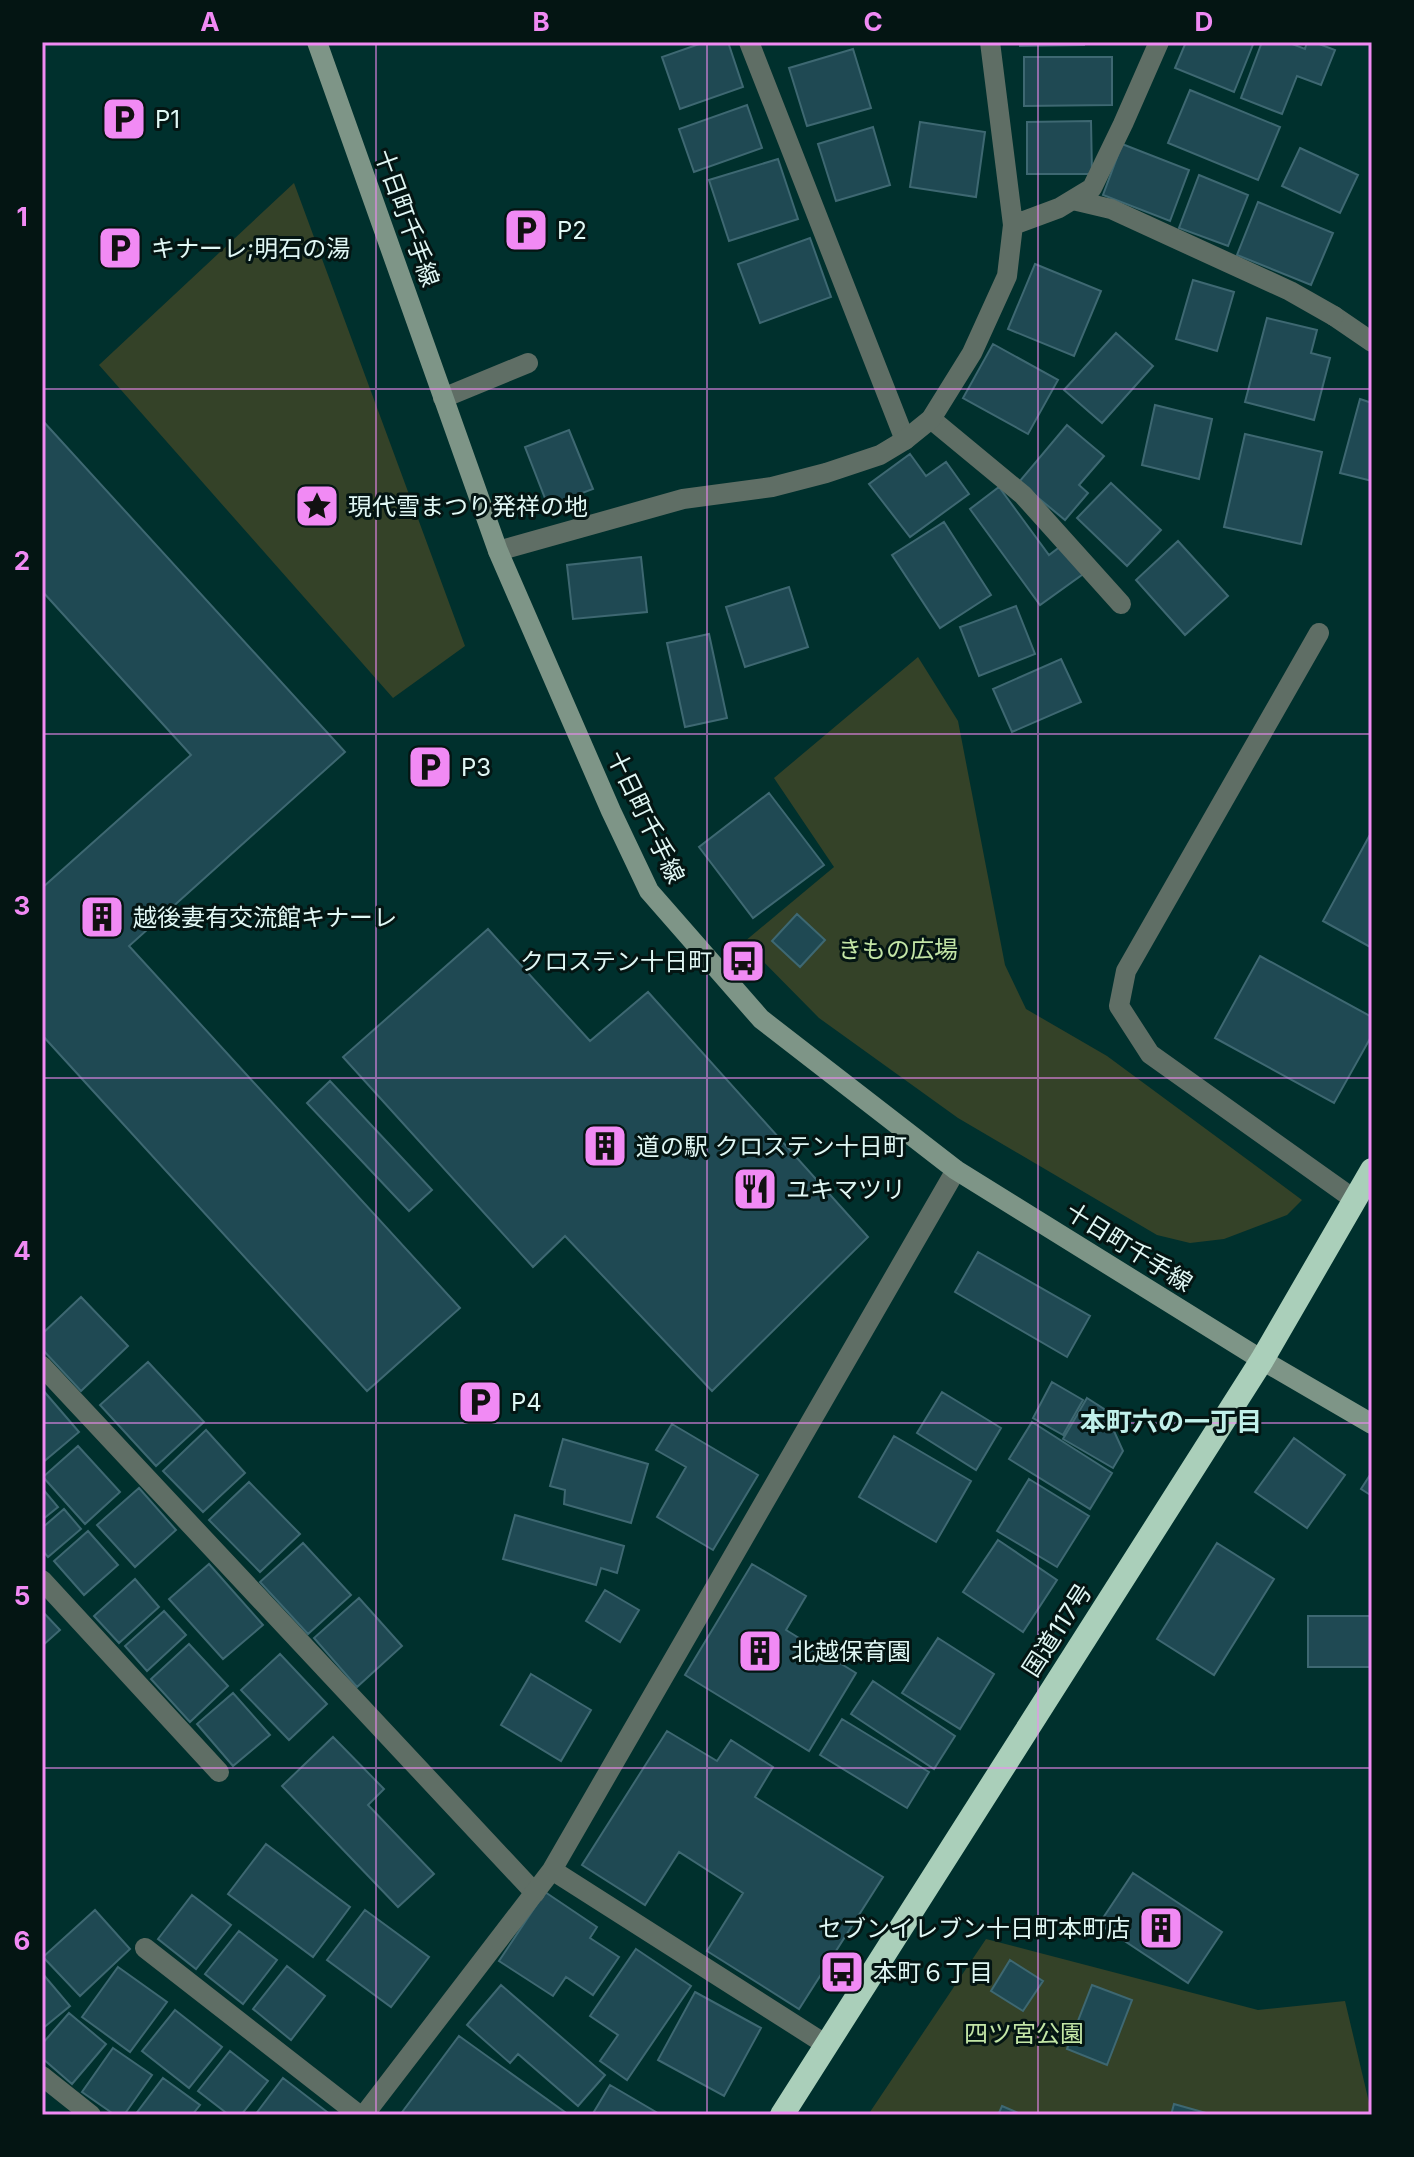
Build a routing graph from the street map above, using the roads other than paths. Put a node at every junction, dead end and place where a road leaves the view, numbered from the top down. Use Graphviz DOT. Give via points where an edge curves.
graph roads {
  1 [pos="317,42"];
  2 [pos="749,42"];
  3 [pos="990,42"];
  4 [pos="1159,42"];
  5 [pos="1073,200"];
  6 [pos="1013,225"];
  7 [pos="1372,342"];
  8 [pos="528,363"];
  9 [pos="443,398"];
  10 [pos="931,419"];
  11 [pos="905,440"];
  12 [pos="498,551"];
  13 [pos="1121,604"];
  14 [pos="1319,633"];
  15 [pos="956,1170"];
  16 [pos="1372,1170"];
  17 [pos="1355,1200"];
  18 [pos="1262,1360"];
  19 [pos="42,1366"];
  20 [pos="1372,1424"];
  21 [pos="42,1580"];
  22 [pos="219,1772"];
  23 [pos="552,1870"];
  24 [pos="535,1893"];
  25 [pos="145,1948"];
  26 [pos="825,2044"];
  27 [pos="42,2076"];
  28 [pos="91,2115"];
  29 [pos="361,2115"];
  30 [pos="782,2115"];
  1 -- 9 [label="main road, 十日町千手線"];
  2 -- 11 [label="street"];
  3 -- 6 [label="street"];
  4 -- 5 [label="street" via="1092,188"];
  5 -- 6 [label="street"];
  5 -- 7 [label="street" via="1111,209 1290,291"];
  6 -- 10 [label="street" via="1007,276 972,353"];
  8 -- 9 [label="street"];
  9 -- 12 [label="main road, 十日町千手線"];
  10 -- 11 [label="street"];
  10 -- 13 [label="street" via="1023,495"];
  11 -- 12 [label="street" via="880,455 813,477 683,499"];
  12 -- 15 [label="main road, 十日町千手線" via="649,891 761,1019"];
  14 -- 17 [label="street" via="1126,971 1119,1006 1150,1054"];
  15 -- 18 [label="main road, 十日町千手線"];
  15 -- 23 [label="street"];
  16 -- 17 [label="highway, 国道117号"];
  17 -- 18 [label="highway, 国道117号"];
  18 -- 20 [label="main road, 十日町千手線"];
  18 -- 26 [label="highway, 国道117号"];
  19 -- 24 [label="street"];
  21 -- 22 [label="street"];
  23 -- 24 [label="street"];
  23 -- 26 [label="street"];
  24 -- 29 [label="street"];
  25 -- 29 [label="street"];
  26 -- 30 [label="highway, 国道117号"];
  27 -- 28 [label="street"];
}
